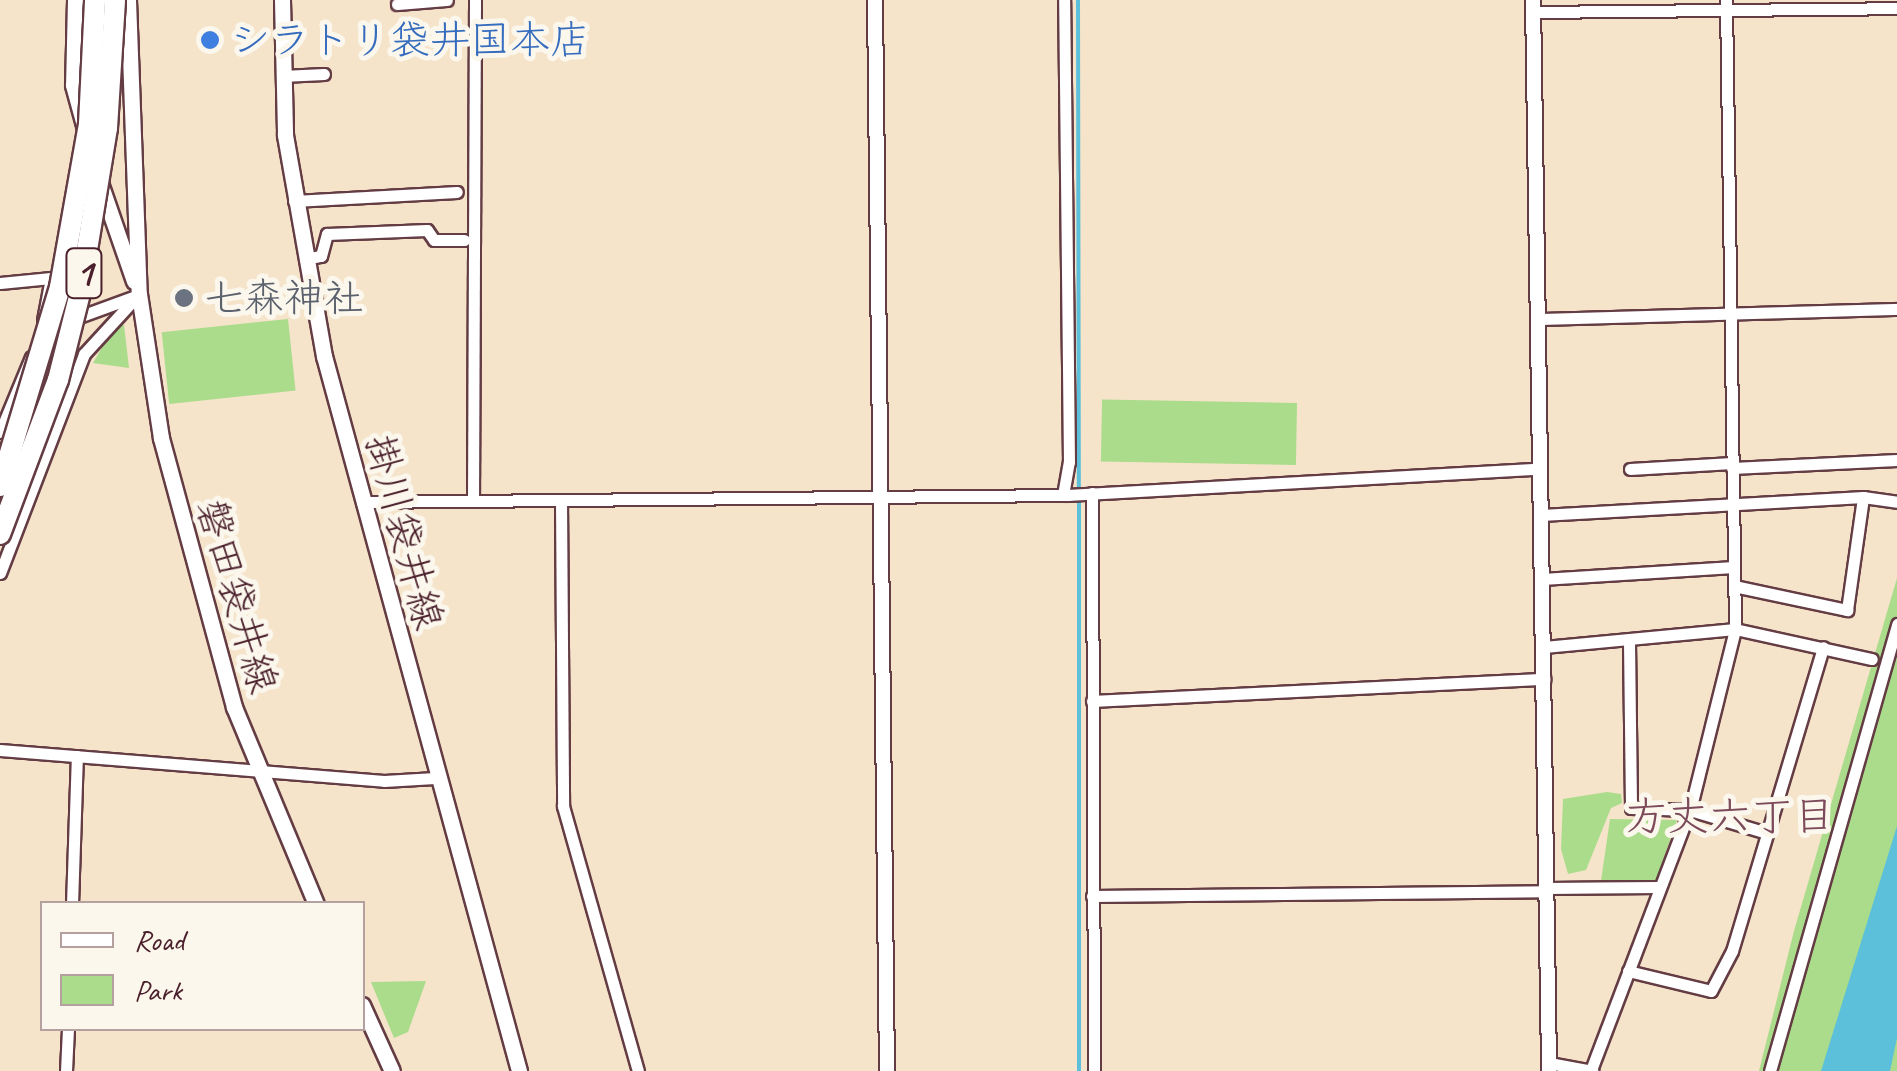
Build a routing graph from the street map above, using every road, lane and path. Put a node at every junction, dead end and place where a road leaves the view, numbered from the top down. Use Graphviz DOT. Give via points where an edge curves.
graph roads {
  1 [pos="75,0"];
  2 [pos="95,0"];
  3 [pos="114,0"];
  4 [pos="128,0"];
  5 [pos="282,0"];
  6 [pos="447,0"];
  7 [pos="475,0"];
  8 [pos="875,0"];
  9 [pos="1064,0"];
  10 [pos="397,4"];
  11 [pos="1726,4"];
  12 [pos="1533,6"];
  13 [pos="1897,8"];
  14 [pos="324,74"];
  15 [pos="282,76"];
  16 [pos="457,192"];
  17 [pos="294,201"];
  18 [pos="464,240"];
  19 [pos="305,259"];
  20 [pos="0,283"];
  21 [pos="139,294"];
  22 [pos="1897,309"];
  23 [pos="1729,311"];
  24 [pos="1537,319"];
  25 [pos="43,339"];
  26 [pos="0,432"];
  27 [pos="1897,460"];
  28 [pos="1732,466"];
  29 [pos="1540,469"];
  30 [pos="1630,470"];
  31 [pos="0,486"];
  32 [pos="1090,493"];
  33 [pos="1066,495"];
  34 [pos="1863,497"];
  35 [pos="879,498"];
  36 [pos="561,500"];
  37 [pos="474,501"];
  38 [pos="362,502"];
  39 [pos="1897,502"];
  40 [pos="1733,505"];
  41 [pos="1541,515"];
  42 [pos="0,534"];
  43 [pos="1734,567"];
  44 [pos="0,573"];
  45 [pos="1542,579"];
  46 [pos="1734,586"];
  47 [pos="1897,624"];
  48 [pos="1735,629"];
  49 [pos="1629,642"];
  50 [pos="1544,647"];
  51 [pos="1824,647"];
  52 [pos="1872,659"];
  53 [pos="1544,680"];
  54 [pos="1092,700"];
  55 [pos="0,750"];
  56 [pos="77,756"];
  57 [pos="256,772"];
  58 [pos="435,778"];
  59 [pos="1690,810"];
  60 [pos="1767,833"];
  61 [pos="1660,888"];
  62 [pos="1547,889"];
  63 [pos="1092,896"];
  64 [pos="72,901"];
  65 [pos="315,901"];
  66 [pos="1628,972"];
  67 [pos="365,1012"];
  68 [pos="68,1031"];
  69 [pos="1549,1067"];
  70 [pos="66,1071"];
  71 [pos="392,1071"];
  72 [pos="519,1071"];
  73 [pos="638,1071"];
  74 [pos="887,1071"];
  75 [pos="1094,1071"];
  76 [pos="1591,1071"];
  77 [pos="1770,1071"];
  1 -- 21 [label="main road, 磐田袋井線" via="73,85"];
  2 -- 31 [label="highway, 1, bridge" via="89,124 60,286"];
  3 -- 42 [label="highway, 1, bridge" via="107,128 80,293 58,380"];
  4 -- 21 [label="main road, 磐田袋井線"];
  5 -- 15 [label="main road, 掛川袋井線"];
  6 -- 10 [label="street"];
  7 -- 37 [label="street"];
  8 -- 35 [label="street"];
  9 -- 33 [label="street"];
  11 -- 12 [label="street"];
  11 -- 13 [label="street"];
  11 -- 23 [label="street"];
  12 -- 24 [label="street"];
  14 -- 15 [label="street"];
  15 -- 17 [label="main road, 掛川袋井線"];
  16 -- 17 [label="street"];
  17 -- 19 [label="main road, 掛川袋井線"];
  18 -- 19 [label="street" via="434,240 427,230 328,234 321,256"];
  19 -- 38 [label="main road, 掛川袋井線"];
  20 -- 25 [label="street" via="51,278"];
  21 -- 25 [label="street"];
  21 -- 44 [label="street" via="84,354"];
  21 -- 57 [label="main road, 磐田袋井線" via="178,511"];
  22 -- 23 [label="street"];
  23 -- 24 [label="street"];
  23 -- 28 [label="street"];
  24 -- 29 [label="street"];
  25 -- 26 [label="street"];
  27 -- 28 [label="street"];
  28 -- 30 [label="street"];
  28 -- 40 [label="street"];
  29 -- 32 [label="street"];
  29 -- 41 [label="street"];
  32 -- 33 [label="street"];
  32 -- 54 [label="street"];
  33 -- 35 [label="street"];
  34 -- 39 [label="street"];
  34 -- 40 [label="street"];
  34 -- 46 [label="street" via="1848,610"];
  35 -- 36 [label="street"];
  35 -- 74 [label="street"];
  36 -- 37 [label="street"];
  36 -- 73 [label="street" via="563,806"];
  37 -- 38 [label="street"];
  38 -- 58 [label="main road, 掛川袋井線"];
  40 -- 41 [label="street"];
  40 -- 43 [label="street"];
  41 -- 45 [label="street"];
  43 -- 45 [label="street"];
  43 -- 46 [label="street"];
  45 -- 50 [label="street"];
  46 -- 48 [label="street"];
  47 -- 77 [label="street"];
  48 -- 49 [label="street"];
  48 -- 51 [label="street"];
  48 -- 59 [label="street"];
  49 -- 50 [label="street"];
  49 -- 59 [label="street" via="1631,808"];
  50 -- 53 [label="street"];
  51 -- 52 [label="street"];
  51 -- 60 [label="street"];
  53 -- 54 [label="street"];
  53 -- 62 [label="street"];
  54 -- 63 [label="street"];
  55 -- 56 [label="street"];
  56 -- 57 [label="street"];
  56 -- 64 [label="street"];
  57 -- 58 [label="street"];
  57 -- 65 [label="main road, 磐田袋井線"];
  58 -- 72 [label="main road, 掛川袋井線"];
  59 -- 60 [label="street"];
  59 -- 61 [label="street"];
  60 -- 66 [label="street" via="1732,950 1711,991"];
  61 -- 62 [label="street"];
  61 -- 66 [label="street"];
  62 -- 63 [label="street"];
  62 -- 69 [label="street"];
  63 -- 75 [label="street"];
  66 -- 76 [label="street"];
  67 -- 71 [label="main road"];
  68 -- 70 [label="street"];
  69 -- 76 [label="street"];
}
